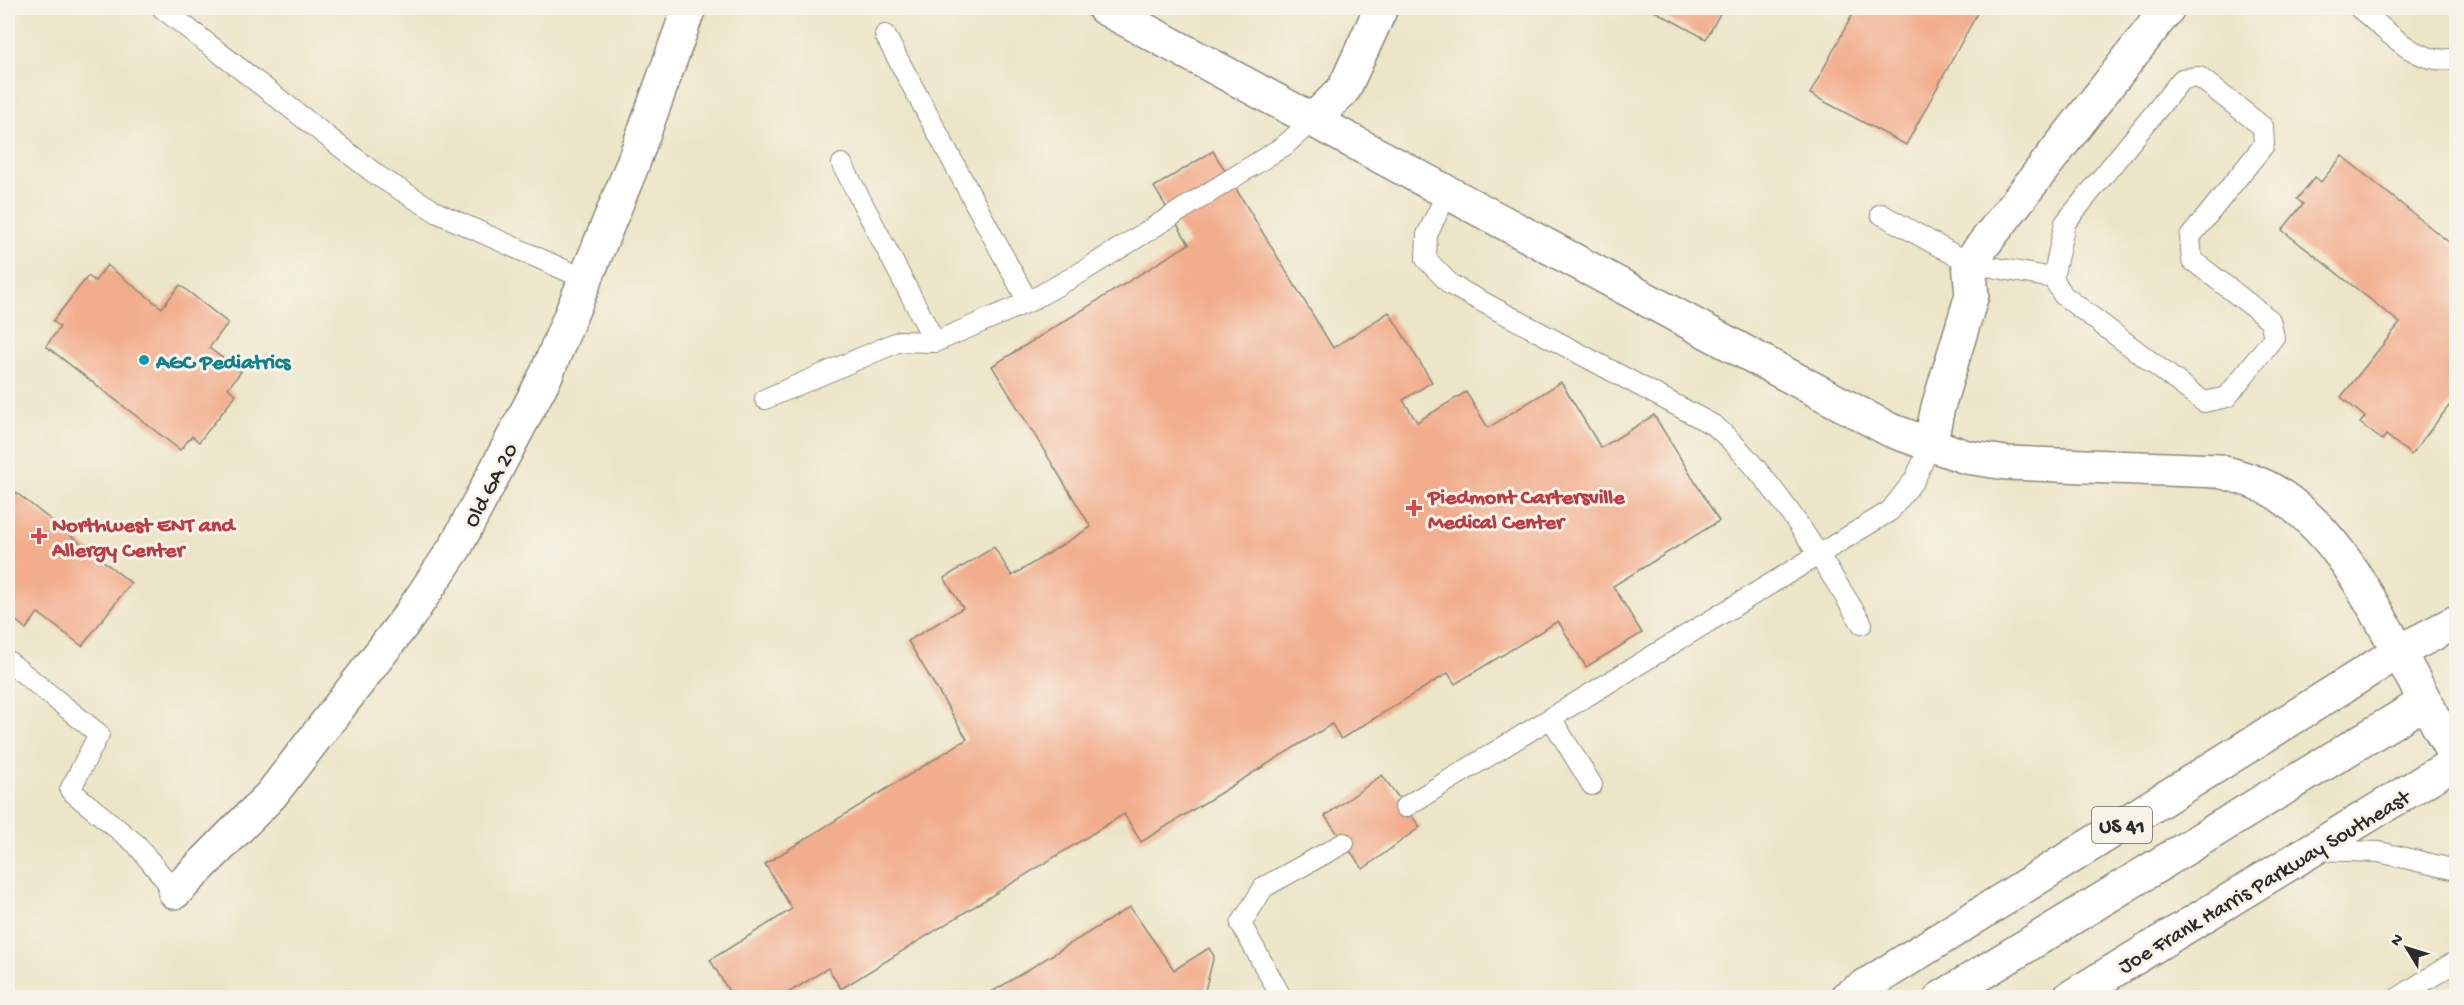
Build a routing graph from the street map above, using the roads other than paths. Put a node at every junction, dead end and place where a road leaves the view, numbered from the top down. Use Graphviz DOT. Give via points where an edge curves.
graph roads {
  1 [pos="162,8"];
  2 [pos="689,8"];
  3 [pos="1104,8"];
  4 [pos="1382,8"];
  5 [pos="2168,8"];
  6 [pos="2359,8"];
  7 [pos="885,35"];
  8 [pos="2457,58"];
  9 [pos="1314,119"];
  10 [pos="842,164"];
  11 [pos="1447,193"];
  12 [pos="1881,214"];
  13 [pos="1968,262"];
  14 [pos="2053,278"];
  15 [pos="587,280"];
  16 [pos="1028,302"];
  17 [pos="935,342"];
  18 [pos="765,399"];
  19 [pos="1930,446"];
  20 [pos="1819,554"];
  21 [pos="2457,622"];
  22 [pos="1862,624"];
  23 [pos="2398,652"];
  24 [pos="8,661"];
  25 [pos="2426,702"];
  26 [pos="1551,718"];
  27 [pos="2457,761"];
  28 [pos="1592,785"];
  29 [pos="1405,807"];
  30 [pos="1344,843"];
  31 [pos="2313,850"];
  32 [pos="2457,870"];
  33 [pos="175,892"];
  34 [pos="2457,961"];
  35 [pos="1282,998"];
  36 [pos="1846,998"];
  37 [pos="1941,998"];
  38 [pos="2069,998"];
  39 [pos="2398,998"];
  1 -- 15 [label="lane" via="378,176 438,213"];
  2 -- 15 [label="street, Old GA 20"];
  3 -- 9 [label="street"];
  4 -- 9 [label="street" via="1344,89"];
  5 -- 13 [label="street"];
  6 -- 8 [label="lane" via="2422,58 2443,62"];
  7 -- 16 [label="lane"];
  9 -- 11 [label="street"];
  9 -- 16 [label="lane" via="1284,146"];
  10 -- 17 [label="lane"];
  11 -- 19 [label="street" via="1879,424"];
  11 -- 20 [label="lane" via="1427,235 1426,259 1451,285 1714,426 1740,448"];
  12 -- 13 [label="lane"];
  13 -- 14 [label="lane"];
  13 -- 19 [label="street" via="1972,295"];
  14 -- 14 [label="lane" via="2065,223 2182,79 2199,76 2263,127 2264,145 2190,237 2192,260 2270,320 2274,337 2227,397 2204,402 2063,295"];
  15 -- 33 [label="street, Old GA 20" via="546,375 456,546 334,716 271,795"];
  16 -- 17 [label="lane"];
  17 -- 18 [label="lane" via="900,340"];
  19 -- 20 [label="lane" via="1915,479 1890,511"];
  19 -- 23 [label="street" via="2006,463 2187,468 2252,480 2308,517 2338,548"];
  20 -- 22 [label="lane"];
  20 -- 26 [label="lane"];
  21 -- 23 [label="street, US 41"];
  23 -- 25 [label="street"];
  23 -- 36 [label="street, US 41"];
  24 -- 33 [label="lane" via="99,734 70,790 136,844"];
  25 -- 27 [label="street"];
  25 -- 37 [label="street"];
  26 -- 28 [label="lane"];
  26 -- 29 [label="lane"];
  27 -- 31 [label="street, Joe Frank Harris Parkway Southeast"];
  30 -- 35 [label="lane" via="1264,887 1241,924"];
  31 -- 32 [label="lane" via="2379,852"];
  31 -- 38 [label="street, Joe Frank Harris Parkway Southeast"];
  34 -- 39 [label="lane"];
}
